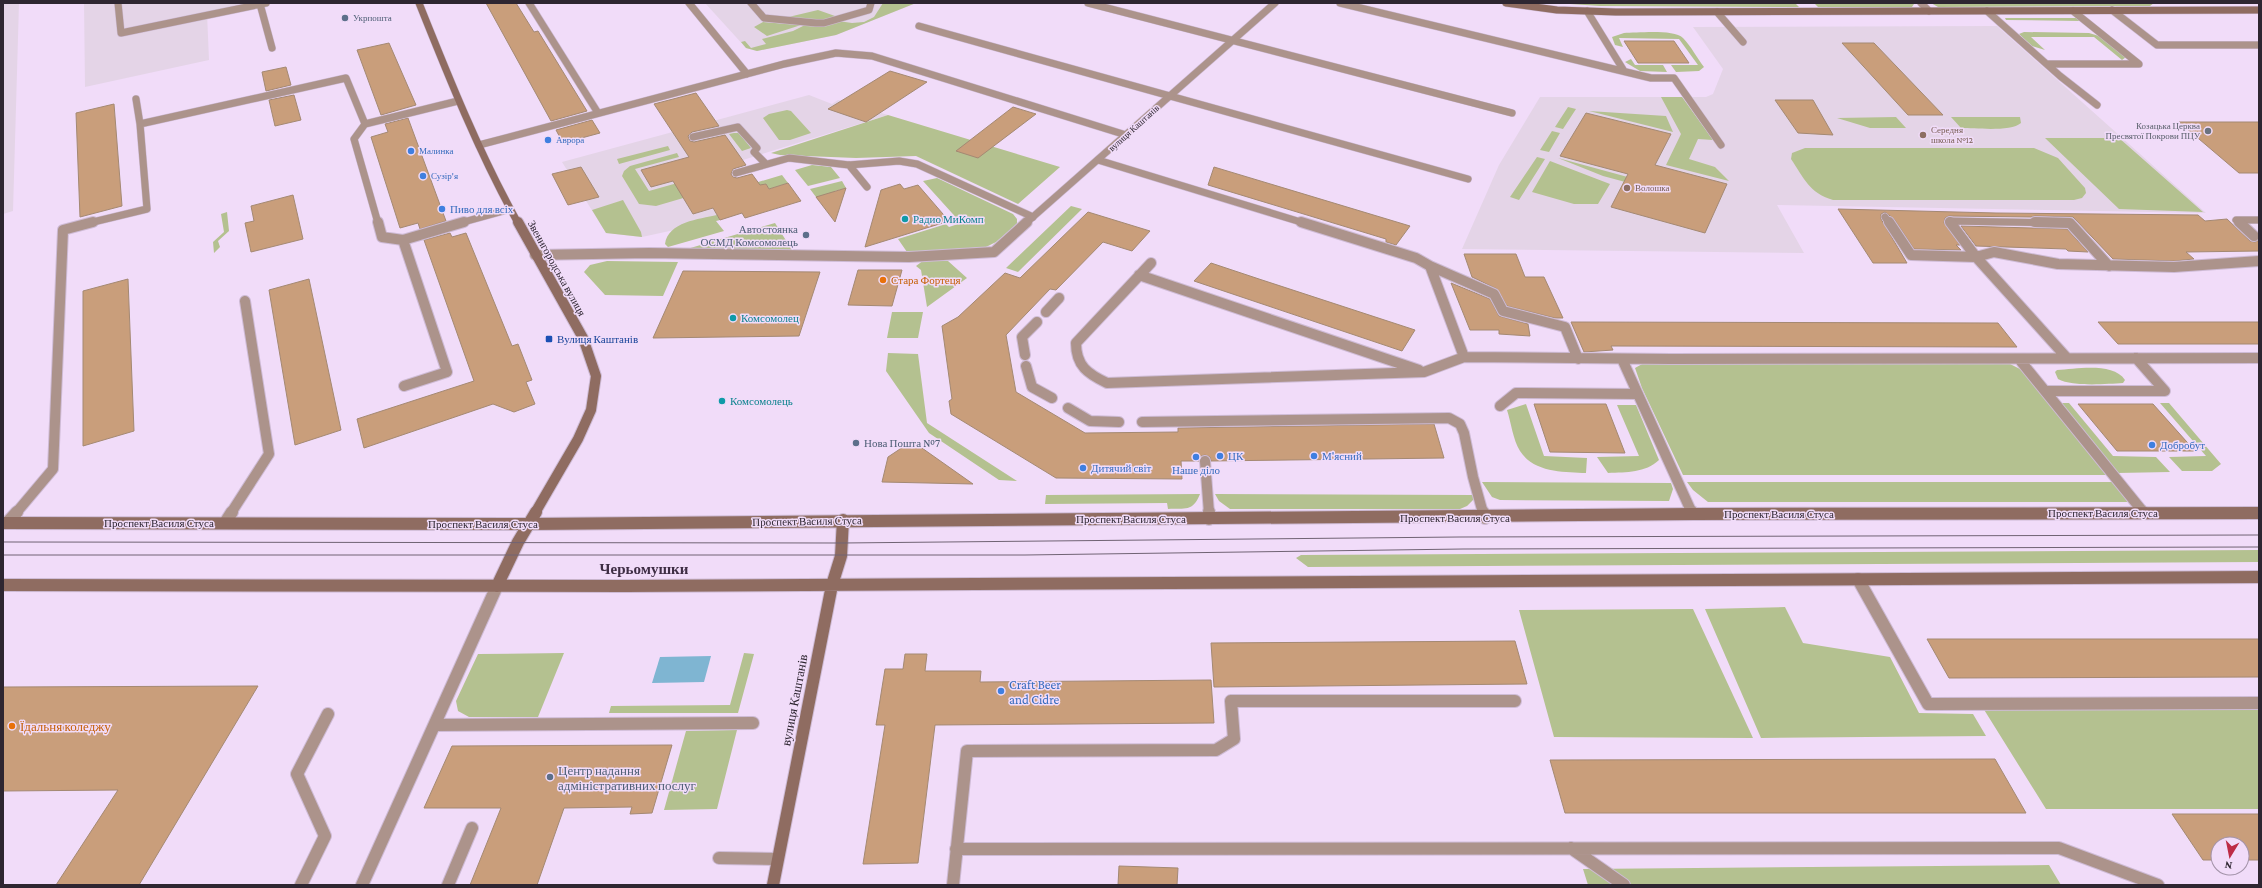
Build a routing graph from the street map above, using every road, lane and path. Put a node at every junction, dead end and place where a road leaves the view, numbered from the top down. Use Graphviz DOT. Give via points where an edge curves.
graph roads {
  1 [pos="118,3"];
  2 [pos="419,3"];
  3 [pos="529,3"];
  4 [pos="689,3"];
  5 [pos="751,3"];
  6 [pos="871,3"];
  7 [pos="1088,3"];
  8 [pos="1275,3"];
  9 [pos="1340,3"];
  10 [pos="1506,3"];
  11 [pos="1921,3"];
  12 [pos="263,4"];
  13 [pos="2112,10"];
  14 [pos="2259,10"];
  15 [pos="1588,11"];
  16 [pos="1929,11"];
  17 [pos="1987,11"];
  18 [pos="2073,11"];
  19 [pos="1717,12"];
  20 [pos="919,26"];
  21 [pos="1233,40"];
  22 [pos="1743,42"];
  23 [pos="2259,45"];
  24 [pos="272,48"];
  25 [pos="2047,64"];
  26 [pos="1624,71"];
  27 [pos="747,74"];
  28 [pos="1170,96"];
  29 [pos="136,99"];
  30 [pos="458,100"];
  31 [pos="2097,105"];
  32 [pos="598,113"];
  33 [pos="1512,113"];
  34 [pos="140,124"];
  35 [pos="364,124"];
  36 [pos="1126,135"];
  37 [pos="693,137"];
  38 [pos="479,145"];
  39 [pos="1721,145"];
  40 [pos="1098,160"];
  41 [pos="766,164"];
  42 [pos="849,165"];
  43 [pos="736,172"];
  44 [pos="1468,179"];
  45 [pos="867,187"];
  46 [pos="510,209"];
  47 [pos="1033,217"];
  48 [pos="1885,217"];
  49 [pos="2259,220"];
  50 [pos="2254,236"];
  51 [pos="403,240"];
  52 [pos="535,255"];
  53 [pos="1976,257"];
  54 [pos="2259,261"];
  55 [pos="1151,263"];
  56 [pos="1430,266"];
  57 [pos="2109,266"];
  58 [pos="1139,275"];
  59 [pos="1059,298"];
  60 [pos="245,301"];
  61 [pos="1046,312"];
  62 [pos="1037,322"];
  63 [pos="1025,355"];
  64 [pos="1464,357"];
  65 [pos="2067,358"];
  66 [pos="2136,358"];
  67 [pos="2259,358"];
  68 [pos="1578,359"];
  69 [pos="1622,359"];
  70 [pos="2019,359"];
  71 [pos="1026,366"];
  72 [pos="1424,372"];
  73 [pos="404,386"];
  74 [pos="2045,391"];
  75 [pos="1638,394"];
  76 [pos="1052,398"];
  77 [pos="1500,406"];
  78 [pos="1068,408"];
  79 [pos="1119,422"];
  80 [pos="1142,422"];
  81 [pos="1206,461"];
  82 [pos="2144,513"];
  83 [pos="2259,513"];
  84 [pos="1693,514"];
  85 [pos="1485,518"];
  86 [pos="1209,519"];
  87 [pos="844,520"];
  88 [pos="5,523"];
  89 [pos="225,523"];
  90 [pos="529,524"];
  91 [pos="2259,577"];
  92 [pos="1858,579"];
  93 [pos="3,585"];
  94 [pos="832,585"];
  95 [pos="497,586"];
  96 [pos="1515,701"];
  97 [pos="2259,703"];
  98 [pos="328,714"];
  99 [pos="752,723"];
  100 [pos="435,725"];
  101 [pos="472,828"];
  102 [pos="1571,848"];
  103 [pos="956,849"];
  104 [pos="719,858"];
  105 [pos="778,859"];
  106 [pos="301,885"];
  107 [pos="362,885"];
  108 [pos="448,885"];
  109 [pos="773,885"];
  110 [pos="953,885"];
  111 [pos="1624,885"];
  112 [pos="2158,885"];
  1 -- 12 [label="street" via="120,33"];
  2 -- 30 [label="street, Звенигородська вулиця"];
  3 -- 32 [label="street"];
  4 -- 27 [label="street"];
  5 -- 6 [label="street" via="764,18 824,23 869,10"];
  7 -- 21 [label="street"];
  8 -- 21 [label="street, вулиця Каштанів"];
  9 -- 26 [label="street"];
  10 -- 15 [label="street"];
  11 -- 16 [label="street"];
  12 -- 24 [label="street"];
  13 -- 14 [label="street"];
  13 -- 18 [label="street"];
  13 -- 23 [label="street" via="2157,45"];
  15 -- 19 [label="street"];
  15 -- 26 [label="street"];
  16 -- 17 [label="street"];
  16 -- 19 [label="street"];
  17 -- 18 [label="street"];
  17 -- 25 [label="street"];
  18 -- 25 [label="street" via="2139,64"];
  19 -- 22 [label="street"];
  20 -- 28 [label="street"];
  21 -- 28 [label="street, вулиця Каштанів"];
  21 -- 33 [label="street"];
  25 -- 31 [label="street"];
  26 -- 39 [label="street" via="1651,78 1674,78"];
  27 -- 32 [label="street"];
  27 -- 36 [label="street" via="836,53 855,53"];
  28 -- 36 [label="street, вулиця Каштанів"];
  28 -- 44 [label="street"];
  29 -- 34 [label="street"];
  30 -- 35 [label="street"];
  30 -- 38 [label="street, Звенигородська вулиця"];
  32 -- 38 [label="street"];
  34 -- 35 [label="street" via="346,78"];
  34 -- 88 [label="street" via="147,209 63,230 53,469"];
  35 -- 51 [label="street" via="354,139 382,237"];
  36 -- 40 [label="street, вулиця Каштанів"];
  37 -- 41 [label="street" via="738,127 757,148 754,152"];
  38 -- 46 [label="street, Звенигородська вулиця"];
  40 -- 47 [label="street, вулиця Каштанів"];
  40 -- 56 [label="street" via="1416,258"];
  41 -- 42 [label="street" via="789,158"];
  41 -- 43 [label="street"];
  42 -- 45 [label="street"];
  42 -- 47 [label="street" via="899,161 917,164"];
  46 -- 51 [label="street"];
  46 -- 52 [label="street, Звенигородська вулиця"];
  47 -- 52 [label="street, вулиця Каштанів" via="994,252 909,256 649,253"];
  48 -- 53 [label="street" via="1911,255"];
  49 -- 50 [label="street" via="2236,220"];
  51 -- 73 [label="street" via="447,372"];
  52 -- 90 [label="street, Звенигородська вулиця" via="583,338 596,376 591,410 578,439"];
  53 -- 57 [label="street" via="1994,252 2058,264"];
  53 -- 57 [label="street" via="1949,221 2070,223"];
  53 -- 65 [label="street"];
  54 -- 57 [label="street" via="2174,267"];
  55 -- 58 [label="street"];
  56 -- 64 [label="street"];
  56 -- 68 [label="street" via="1494,294 1503,311 1566,327"];
  58 -- 72 [label="street"];
  58 -- 72 [label="street" via="1076,343 1075,354 1081,368 1107,383"];
  59 -- 61 [label="street"];
  60 -- 89 [label="street" via="269,454"];
  62 -- 63 [label="street" via="1022,337"];
  64 -- 68 [label="street"];
  64 -- 72 [label="street"];
  65 -- 66 [label="street"];
  65 -- 70 [label="street"];
  66 -- 67 [label="street"];
  66 -- 74 [label="street" via="2165,391"];
  68 -- 69 [label="street"];
  69 -- 70 [label="street"];
  69 -- 75 [label="street"];
  70 -- 74 [label="street"];
  71 -- 76 [label="street" via="1032,387"];
  74 -- 82 [label="street"];
  75 -- 77 [label="street" via="1516,393"];
  75 -- 84 [label="street"];
  78 -- 79 [label="street" via="1090,421"];
  80 -- 85 [label="street" via="1204,424 1449,418 1460,424 1464,433"];
  81 -- 86 [label="street"];
  82 -- 83 [label="street, Проспект Василя Стуса"];
  82 -- 84 [label="street, Проспект Василя Стуса"];
  84 -- 85 [label="street, Проспект Василя Стуса"];
  85 -- 86 [label="street, Проспект Василя Стуса"];
  86 -- 87 [label="street, Проспект Василя Стуса"];
  87 -- 90 [label="street, Проспект Василя Стуса"];
  87 -- 94 [label="street, вулиця Каштанів" via="841,556"];
  88 -- 89 [label="street, Проспект Василя Стуса"];
  89 -- 90 [label="street, Проспект Василя Стуса"];
  90 -- 95 [label="street, Звенигородська вулиця"];
  91 -- 92 [label="street"];
  92 -- 94 [label="street"];
  92 -- 97 [label="street" via="1928,704"];
  93 -- 95 [label="street"];
  94 -- 95 [label="street"];
  94 -- 105 [label="street, вулиця Каштанів"];
  95 -- 100 [label="street"];
  96 -- 103 [label="street" via="1231,701 1234,739 1216,750 967,751"];
  98 -- 106 [label="street" via="298,774 325,836"];
  99 -- 100 [label="street"];
  100 -- 107 [label="street"];
  101 -- 108 [label="street"];
  102 -- 103 [label="street"];
  102 -- 111 [label="street"];
  102 -- 112 [label="street" via="2059,848"];
  103 -- 110 [label="street"];
  104 -- 105 [label="street"];
  105 -- 109 [label="street, вулиця Каштанів"];
}
